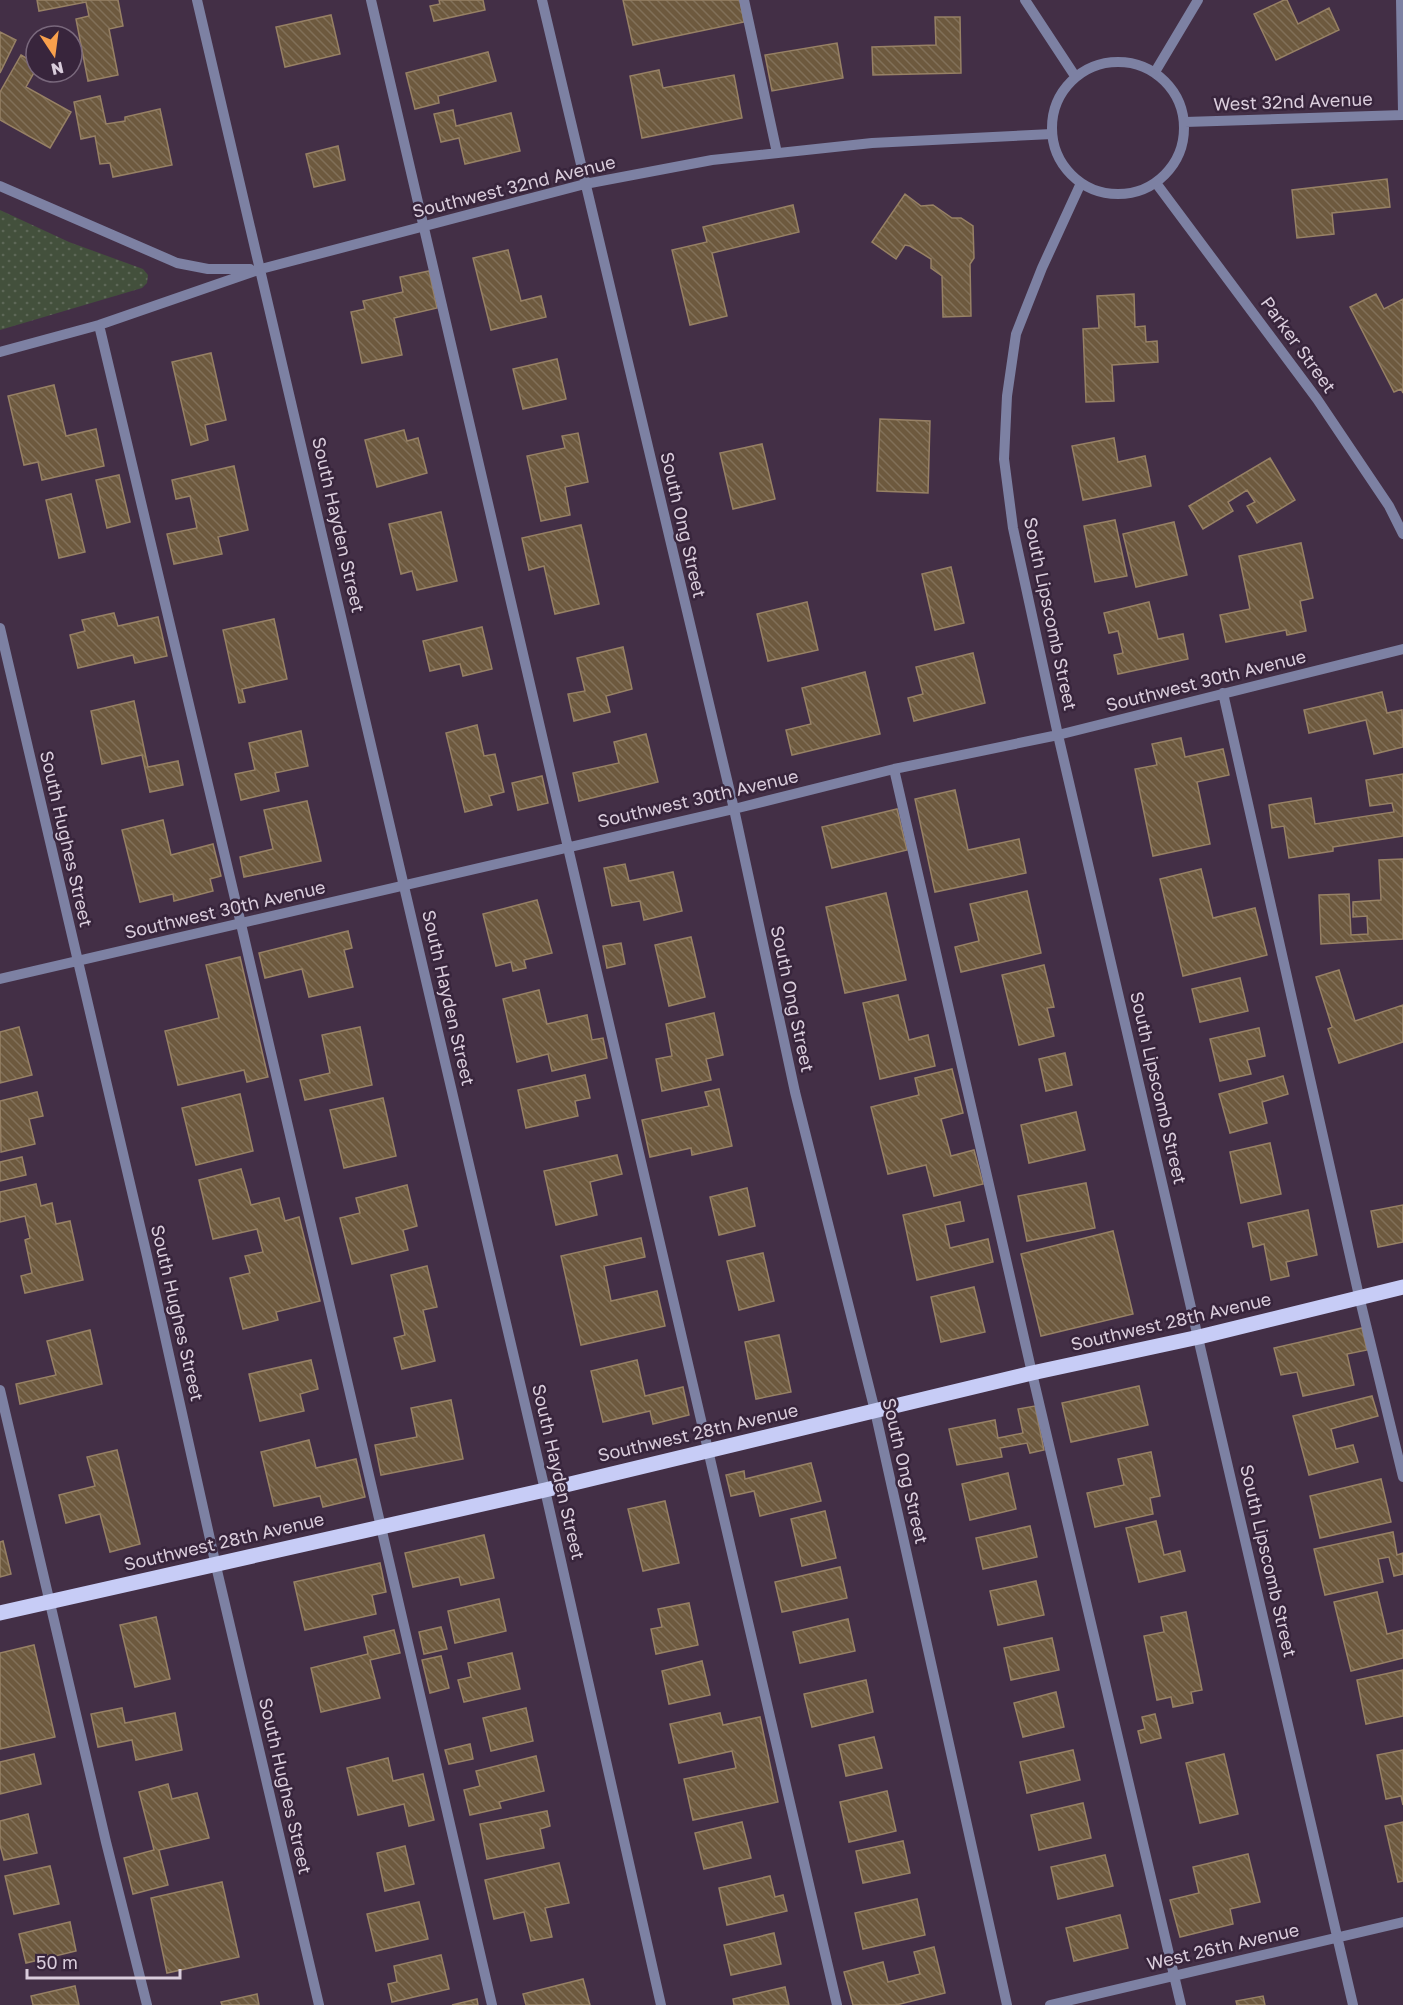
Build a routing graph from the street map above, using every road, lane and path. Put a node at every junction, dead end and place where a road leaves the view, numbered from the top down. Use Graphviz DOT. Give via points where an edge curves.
graph roads {
  1 [pos="197,0"];
  2 [pos="371,0"];
  3 [pos="542,0"];
  4 [pos="744,0"];
  5 [pos="1025,0"];
  6 [pos="1198,0"];
  7 [pos="1401,0"];
  8 [pos="1155,72"];
  9 [pos="1075,76"];
  10 [pos="1403,113"];
  11 [pos="1185,122"];
  12 [pos="1052,134"];
  13 [pos="777,153"];
  14 [pos="1081,183"];
  15 [pos="1156,183"];
  16 [pos="585,184"];
  17 [pos="0,186"];
  18 [pos="423,227"];
  19 [pos="261,269"];
  20 [pos="99,325"];
  21 [pos="0,352"];
  22 [pos="1403,534"];
  23 [pos="0,628"];
  24 [pos="1403,649"];
  25 [pos="1223,693"];
  26 [pos="1058,735"];
  27 [pos="894,770"];
  28 [pos="734,809"];
  29 [pos="567,847"];
  30 [pos="405,884"];
  31 [pos="241,924"];
  32 [pos="78,961"];
  33 [pos="0,979"];
  34 [pos="1403,1287"];
  35 [pos="1359,1296"];
  36 [pos="1199,1337"];
  37 [pos="1032,1373"];
  38 [pos="0,1390"];
  39 [pos="875,1411"];
  40 [pos="707,1451"];
  41 [pos="1403,1477"];
  42 [pos="545,1490"];
  43 [pos="380,1526"];
  44 [pos="216,1566"];
  45 [pos="50,1601"];
  46 [pos="0,1613"];
  47 [pos="1403,1922"];
  48 [pos="1337,1936"];
  49 [pos="1174,1976"];
  50 [pos="147,2005"];
  51 [pos="319,2005"];
  52 [pos="492,2005"];
  53 [pos="661,2005"];
  54 [pos="837,2005"];
  55 [pos="1007,2005"];
  56 [pos="1050,2005"];
  57 [pos="1180,2005"];
  58 [pos="1353,2005"];
  1 -- 19 [label="street, South Hayden Street"];
  2 -- 18 [label="street"];
  3 -- 16 [label="street, South Ong Street"];
  4 -- 13 [label="street"];
  5 -- 9 [label="street"];
  6 -- 8 [label="street"];
  7 -- 10 [label="street"];
  8 -- 9 [label="street" via="1135,63 1113,61 1092,66"];
  8 -- 11 [label="street" via="1175,93"];
  9 -- 12 [label="street" via="1056,103"];
  10 -- 11 [label="street, West 32nd Avenue"];
  11 -- 15 [label="street" via="1178,156"];
  12 -- 13 [label="street, Southwest 32nd Avenue" via="872,142"];
  12 -- 14 [label="street" via="1056,153"];
  13 -- 16 [label="street, Southwest 32nd Avenue" via="712,160"];
  14 -- 15 [label="street" via="1111,194 1127,194"];
  14 -- 26 [label="street, South Lipscomb Street" via="1016,334 1007,396 1004,459 1013,528"];
  15 -- 22 [label="street, Parker Street" via="1317,399 1389,506"];
  16 -- 18 [label="street, Southwest 32nd Avenue"];
  16 -- 28 [label="street, South Ong Street"];
  17 -- 19 [label="street" via="177,263 208,269"];
  18 -- 19 [label="street, Southwest 32nd Avenue"];
  18 -- 29 [label="street"];
  19 -- 20 [label="street, Southwest 32nd Avenue"];
  19 -- 30 [label="street, South Hayden Street"];
  20 -- 21 [label="street, Southwest 32nd Avenue"];
  20 -- 31 [label="street"];
  23 -- 32 [label="street, South Hughes Street"];
  24 -- 25 [label="street, Southwest 30th Avenue"];
  25 -- 26 [label="street, Southwest 30th Avenue"];
  25 -- 35 [label="street"];
  26 -- 27 [label="street, Southwest 30th Avenue"];
  26 -- 36 [label="street, South Lipscomb Street"];
  27 -- 28 [label="street, Southwest 30th Avenue"];
  27 -- 37 [label="street"];
  28 -- 29 [label="street, Southwest 30th Avenue"];
  28 -- 39 [label="street, South Ong Street" via="795,1092"];
  29 -- 30 [label="street, Southwest 30th Avenue"];
  29 -- 40 [label="street"];
  30 -- 31 [label="street, Southwest 30th Avenue"];
  30 -- 42 [label="street, South Hayden Street"];
  31 -- 32 [label="street, Southwest 30th Avenue"];
  31 -- 43 [label="street"];
  32 -- 33 [label="street, Southwest 30th Avenue"];
  32 -- 44 [label="street, South Hughes Street"];
  34 -- 35 [label="main road, Southwest 28th Avenue"];
  35 -- 36 [label="main road, Southwest 28th Avenue"];
  35 -- 41 [label="street"];
  36 -- 37 [label="main road, Southwest 28th Avenue"];
  36 -- 48 [label="street, South Lipscomb Street"];
  37 -- 39 [label="main road, Southwest 28th Avenue"];
  37 -- 49 [label="street"];
  38 -- 45 [label="street"];
  39 -- 40 [label="main road, Southwest 28th Avenue"];
  39 -- 55 [label="street, South Ong Street"];
  40 -- 42 [label="main road, Southwest 28th Avenue"];
  40 -- 54 [label="street"];
  42 -- 43 [label="main road, Southwest 28th Avenue"];
  42 -- 53 [label="street, South Hayden Street"];
  43 -- 44 [label="main road, Southwest 28th Avenue"];
  43 -- 52 [label="street"];
  44 -- 45 [label="main road, Southwest 28th Avenue"];
  44 -- 51 [label="street, South Hughes Street"];
  45 -- 46 [label="main road, Southwest 28th Avenue"];
  45 -- 50 [label="street"];
  47 -- 48 [label="street, West 26th Avenue"];
  48 -- 49 [label="street, West 26th Avenue"];
  48 -- 58 [label="street, South Lipscomb Street"];
  49 -- 56 [label="street, West 26th Avenue"];
  49 -- 57 [label="street"];
}
